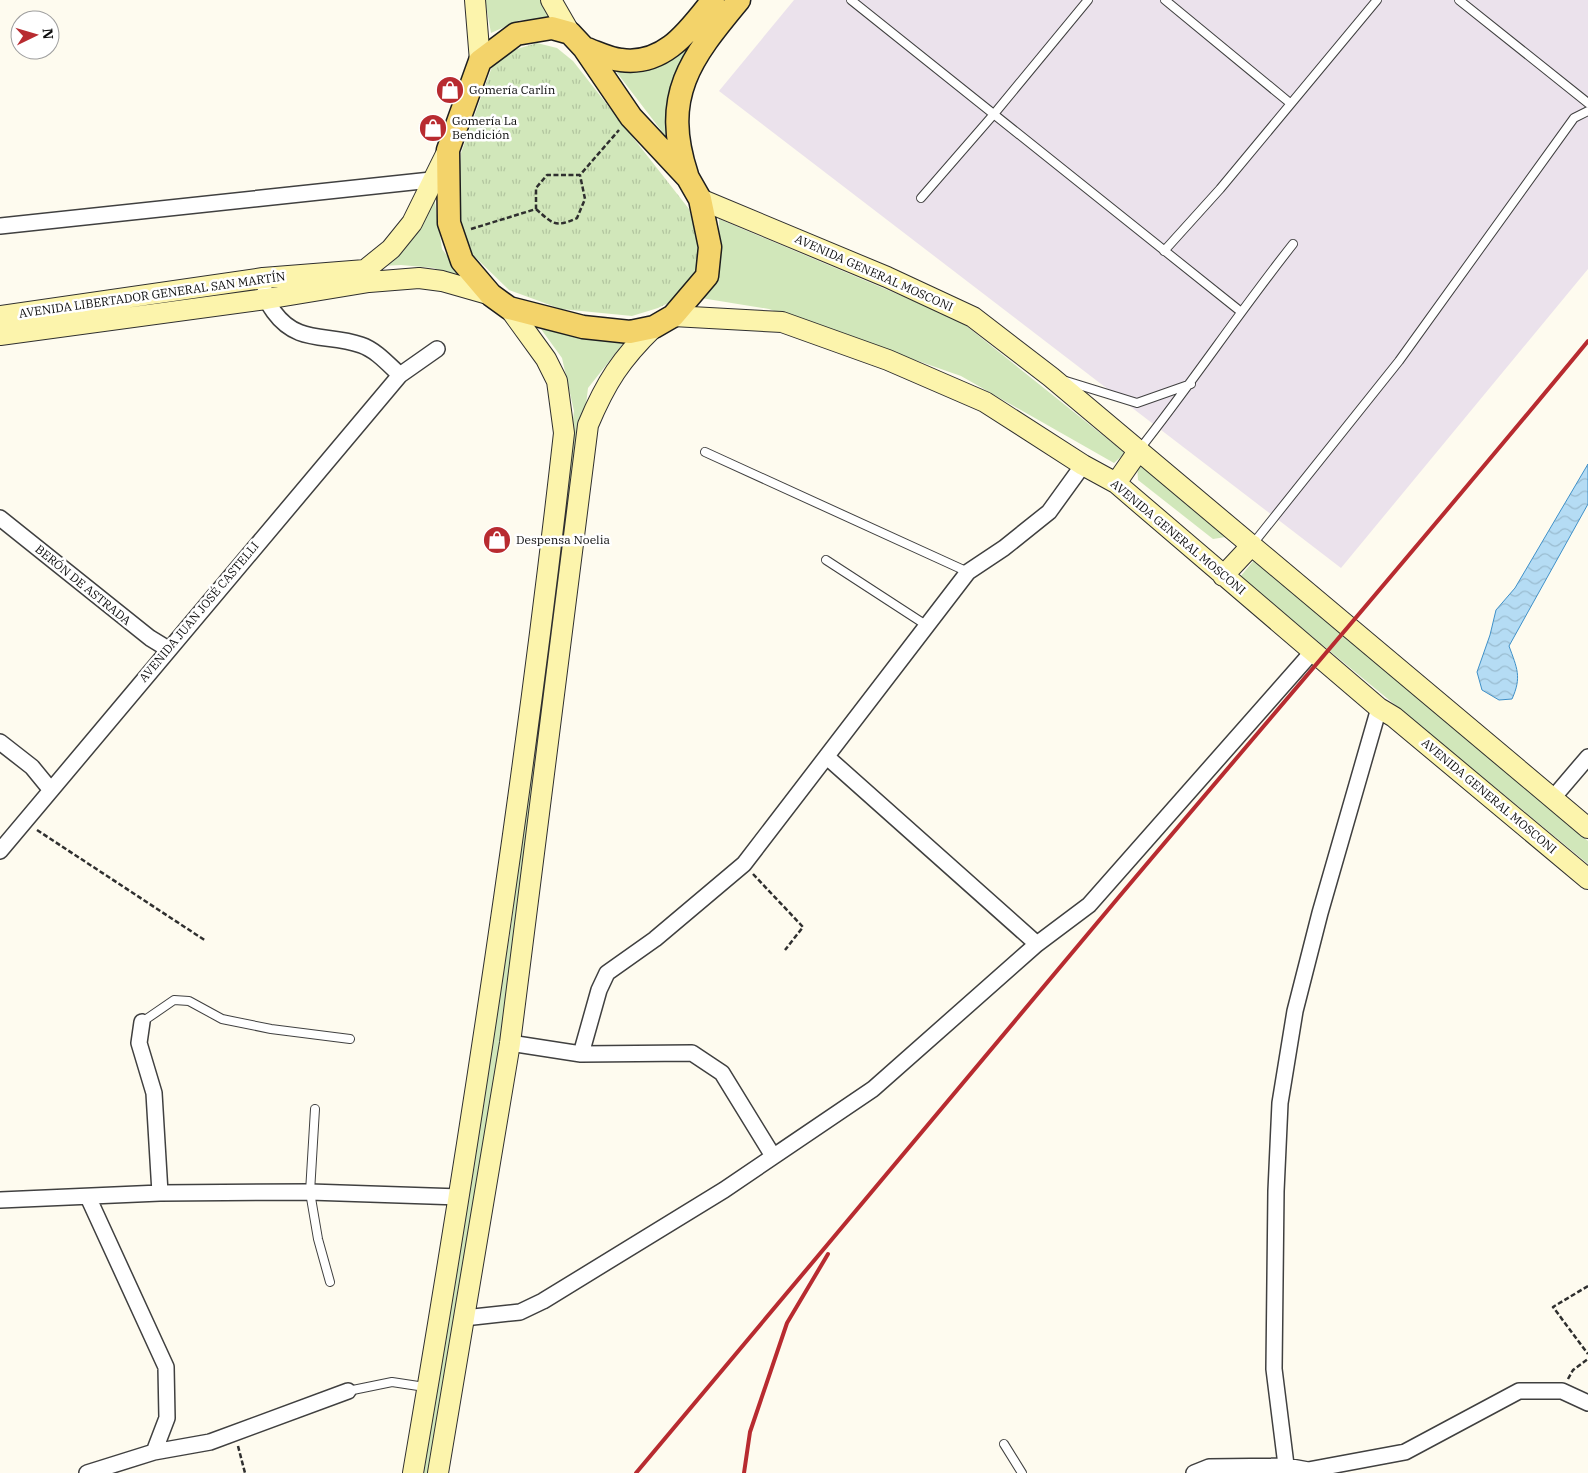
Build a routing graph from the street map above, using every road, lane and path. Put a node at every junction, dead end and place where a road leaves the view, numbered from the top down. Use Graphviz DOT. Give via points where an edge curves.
graph roads {
  1 [pos="475,0"];
  2 [pos="551,0"];
  3 [pos="713,0"];
  4 [pos="740,0"];
  5 [pos="851,0"];
  6 [pos="1088,0"];
  7 [pos="1165,0"];
  8 [pos="1377,0"];
  9 [pos="1459,0"];
  10 [pos="577,40"];
  11 [pos="480,61"];
  12 [pos="1290,103"];
  13 [pos="1588,103"];
  14 [pos="1588,111"];
  15 [pos="994,114"];
  16 [pos="631,117"];
  17 [pos="448,150"];
  18 [pos="580,175"];
  19 [pos="688,178"];
  20 [pos="432,180"];
  21 [pos="921,198"];
  22 [pos="700,199"];
  23 [pos="536,209"];
  24 [pos="0,226"];
  25 [pos="453,234"];
  26 [pos="1293,244"];
  27 [pos="1164,251"];
  28 [pos="263,278"];
  29 [pos="491,295"];
  30 [pos="266,299"];
  31 [pos="508,308"];
  32 [pos="1240,311"];
  33 [pos="0,316"];
  34 [pos="664,322"];
  35 [pos="0,335"];
  36 [pos="437,349"];
  37 [pos="400,375"];
  38 [pos="1052,377"];
  39 [pos="1191,384"];
  40 [pos="1139,450"];
  41 [pos="705,452"];
  42 [pos="1082,465"];
  43 [pos="1116,483"];
  44 [pos="0,518"];
  45 [pos="1252,545"];
  46 [pos="826,560"];
  47 [pos="968,572"];
  48 [pos="1223,576"];
  49 [pos="926,626"];
  50 [pos="168,649"];
  51 [pos="1314,650"];
  52 [pos="1379,708"];
  53 [pos="0,742"];
  54 [pos="827,757"];
  55 [pos="1588,757"];
  56 [pos="50,789"];
  57 [pos="1553,798"];
  58 [pos="25,822"];
  59 [pos="1588,828"];
  60 [pos="0,851"];
  61 [pos="744,864"];
  62 [pos="1588,879"];
  63 [pos="206,941"];
  64 [pos="1037,944"];
  65 [pos="785,950"];
  66 [pos="142,1022"];
  67 [pos="350,1039"];
  68 [pos="510,1043"];
  69 [pos="581,1054"];
  70 [pos="315,1109"];
  71 [pos="773,1156"];
  72 [pos="310,1192"];
  73 [pos="160,1193"];
  74 [pos="88,1197"];
  75 [pos="460,1197"];
  76 [pos="0,1200"];
  77 [pos="330,1282"];
  78 [pos="1588,1286"];
  79 [pos="464,1318"];
  80 [pos="1588,1354"];
  81 [pos="1588,1359"];
  82 [pos="428,1388"];
  83 [pos="348,1391"];
  84 [pos="1562,1391"];
  85 [pos="1588,1403"];
  86 [pos="235,1432"];
  87 [pos="1004,1444"];
  88 [pos="154,1452"];
  89 [pos="1287,1470"];
  90 [pos="1308,1472"];
  91 [pos="87,1473"];
  92 [pos="244,1473"];
  93 [pos="413,1473"];
  94 [pos="438,1473"];
  95 [pos="1022,1473"];
  96 [pos="1194,1473"];
  1 -- 11 [label="main road"];
  2 -- 10 [label="main road"];
  3 -- 10 [label="main road" via="682,38 657,57 621,60"];
  4 -- 19 [label="main road" via="688,70 680,92 676,124 679,151"];
  5 -- 15 [label="lane"];
  6 -- 15 [label="lane"];
  7 -- 12 [label="lane"];
  8 -- 12 [label="lane"];
  9 -- 13 [label="lane"];
  10 -- 11 [label="main road" via="552,28 516,34"];
  10 -- 16 [label="main road"];
  11 -- 17 [label="main road"];
  12 -- 27 [label="lane"];
  14 -- 45 [label="lane" via="1574,118 1399,361"];
  15 -- 21 [label="lane"];
  15 -- 27 [label="lane"];
  16 -- 18 [label="path"];
  16 -- 19 [label="main road"];
  17 -- 20 [label="main road, AVENIDA LIBERTADOR GENERAL SAN MARTÍN"];
  17 -- 25 [label="main road"];
  18 -- 23 [label="path" via="548,175 536,188"];
  18 -- 23 [label="path" via="585,199 577,218 562,225 551,223"];
  19 -- 22 [label="main road"];
  20 -- 24 [label="street"];
  20 -- 28 [label="main road, AVENIDA LIBERTADOR GENERAL SAN MARTÍN" via="412,223 392,250 365,270"];
  22 -- 34 [label="main road" via="710,247 707,276"];
  22 -- 38 [label="main road, AVENIDA GENERAL MOSCONI" via="973,317"];
  23 -- 25 [label="path"];
  25 -- 29 [label="main road" via="462,261"];
  26 -- 32 [label="lane"];
  27 -- 32 [label="lane"];
  28 -- 30 [label="street"];
  28 -- 33 [label="main road, AVENIDA LIBERTADOR GENERAL SAN MARTÍN"];
  29 -- 30 [label="main road, AVENIDA LIBERTADOR GENERAL SAN MARTÍN" via="419,278 369,282"];
  29 -- 31 [label="main road"];
  30 -- 35 [label="main road, AVENIDA LIBERTADOR GENERAL SAN MARTÍN"];
  30 -- 37 [label="street" via="283,324 300,334 361,345"];
  31 -- 34 [label="main road" via="583,327 630,332"];
  31 -- 75 [label="main road" via="546,359 557,381 564,433 506,884"];
  32 -- 39 [label="lane"];
  34 -- 42 [label="main road, AVENIDA GENERAL MOSCONI" via="782,322 888,360 985,402"];
  34 -- 68 [label="main road" via="627,353 603,390 588,425"];
  36 -- 37 [label="street, AVENIDA JUAN JOSÉ CASTELLI"];
  37 -- 50 [label="street, AVENIDA JUAN JOSÉ CASTELLI"];
  38 -- 39 [label="lane" via="1137,402"];
  38 -- 40 [label="main road, AVENIDA GENERAL MOSCONI"];
  39 -- 40 [label="lane"];
  40 -- 43 [label="main road"];
  40 -- 45 [label="main road, AVENIDA GENERAL MOSCONI"];
  41 -- 47 [label="lane"];
  42 -- 43 [label="main road, AVENIDA GENERAL MOSCONI"];
  42 -- 47 [label="street" via="1049,512"];
  43 -- 48 [label="main road, AVENIDA GENERAL MOSCONI"];
  44 -- 50 [label="street, BERÓN DE ASTRADA"];
  45 -- 48 [label="main road"];
  45 -- 57 [label="main road, AVENIDA GENERAL MOSCONI"];
  46 -- 49 [label="lane"];
  47 -- 49 [label="street"];
  48 -- 51 [label="main road, AVENIDA GENERAL MOSCONI"];
  49 -- 54 [label="street"];
  50 -- 56 [label="street, AVENIDA JUAN JOSÉ CASTELLI"];
  51 -- 52 [label="main road, AVENIDA GENERAL MOSCONI"];
  51 -- 64 [label="street" via="1089,905"];
  52 -- 62 [label="main road, AVENIDA GENERAL MOSCONI" via="1394,716"];
  52 -- 89 [label="street" via="1304,976 1280,1103 1274,1369"];
  53 -- 56 [label="street" via="32,768"];
  54 -- 61 [label="street"];
  54 -- 64 [label="street"];
  55 -- 57 [label="street"];
  56 -- 58 [label="street, AVENIDA JUAN JOSÉ CASTELLI"];
  57 -- 59 [label="main road, AVENIDA GENERAL MOSCONI"];
  58 -- 60 [label="street, AVENIDA JUAN JOSÉ CASTELLI"];
  58 -- 63 [label="path"];
  61 -- 65 [label="path" via="804,927"];
  61 -- 69 [label="street" via="655,939 607,973"];
  64 -- 71 [label="street" via="873,1089"];
  66 -- 67 [label="lane" via="174,1000 189,1001 222,1019"];
  66 -- 73 [label="street" via="139,1043 154,1093"];
  68 -- 69 [label="street"];
  68 -- 79 [label="main road"];
  69 -- 71 [label="street" via="692,1053 722,1073"];
  70 -- 72 [label="lane"];
  71 -- 79 [label="street" via="724,1190 543,1301 520,1312"];
  72 -- 73 [label="street"];
  72 -- 75 [label="street"];
  72 -- 77 [label="lane" via="318,1240"];
  73 -- 74 [label="street"];
  74 -- 76 [label="street"];
  74 -- 88 [label="street" via="166,1367 167,1418"];
  75 -- 82 [label="main road"];
  78 -- 80 [label="path" via="1553,1307"];
  79 -- 94 [label="main road"];
  81 -- 84 [label="path" via="1573,1370"];
  82 -- 83 [label="lane" via="392,1382"];
  82 -- 93 [label="main road"];
  83 -- 86 [label="street"];
  84 -- 85 [label="street"];
  84 -- 90 [label="street" via="1519,1391 1405,1452"];
  86 -- 88 [label="street" via="210,1442"];
  86 -- 92 [label="path"];
  87 -- 95 [label="lane"];
  88 -- 91 [label="street"];
  89 -- 90 [label="street"];
  89 -- 96 [label="street" via="1209,1467"];
}
